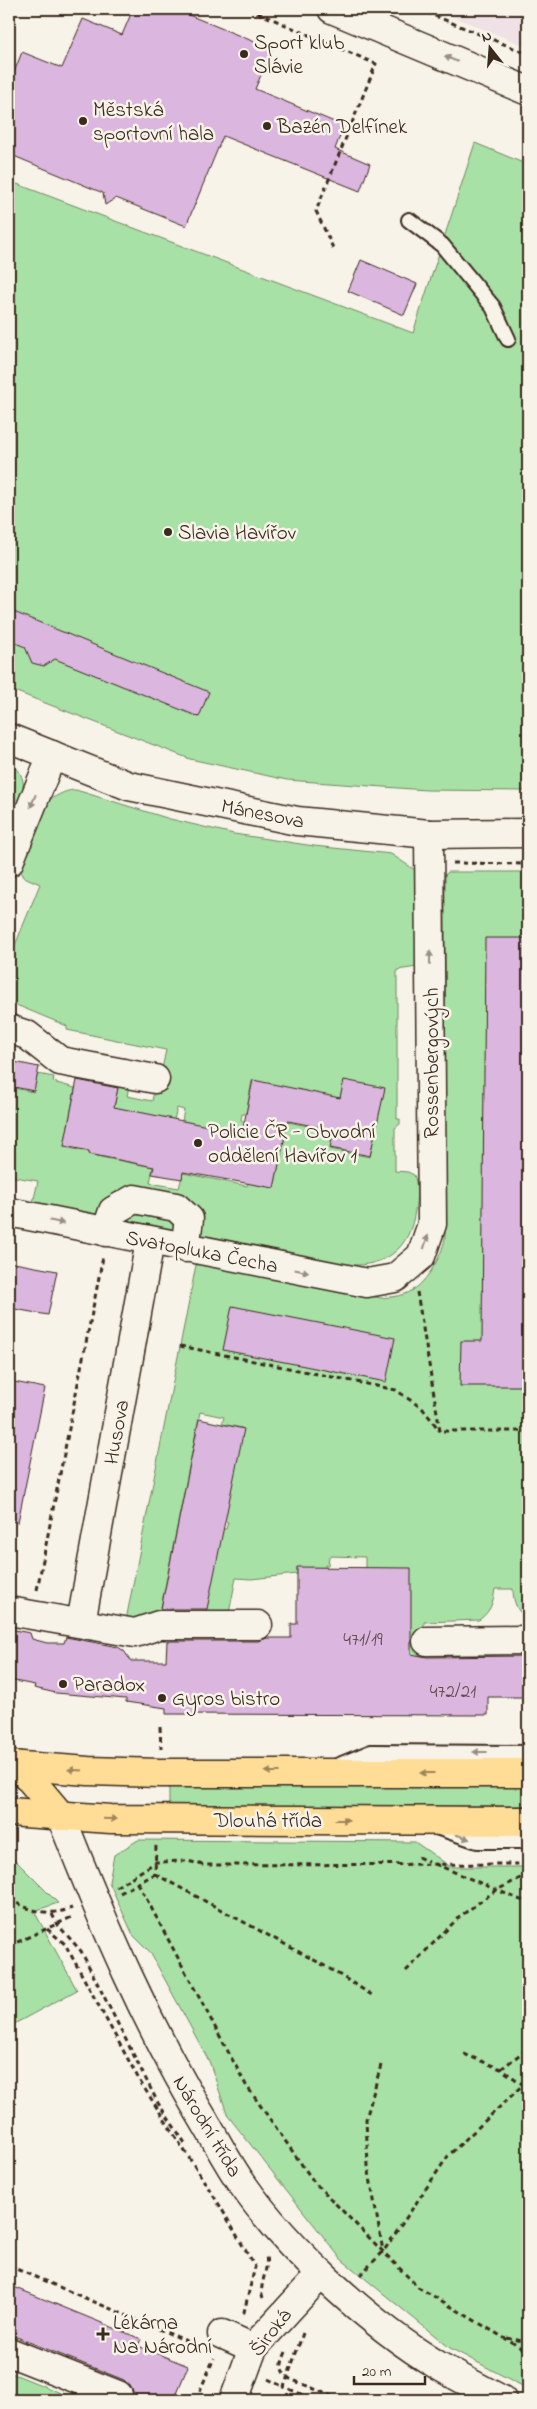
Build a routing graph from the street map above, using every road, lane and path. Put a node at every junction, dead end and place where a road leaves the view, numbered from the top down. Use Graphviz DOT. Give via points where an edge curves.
graph roads {
  1 [pos="249,9"];
  2 [pos="332,9"];
  3 [pos="418,9"];
  4 [pos="528,54"];
  5 [pos="528,90"];
  6 [pos="409,220"];
  7 [pos="333,248"];
  8 [pos="508,339"];
  9 [pos="9,738"];
  10 [pos="52,755"];
  11 [pos="528,833"];
  12 [pos="429,834"];
  13 [pos="9,862"];
  14 [pos="9,1029"];
  15 [pos="154,1079"];
  16 [pos="9,1212"];
  17 [pos="150,1241"];
  18 [pos="105,1242"];
  19 [pos="185,1248"];
  20 [pos="405,1282"];
  21 [pos="180,1346"];
  22 [pos="440,1431"];
  23 [pos="528,1431"];
  24 [pos="20,1613"];
  25 [pos="81,1623"];
  26 [pos="258,1625"];
  27 [pos="528,1640"];
  28 [pos="427,1641"];
  29 [pos="160,1727"];
  30 [pos="528,1753"];
  31 [pos="161,1754"];
  32 [pos="14,1766"];
  33 [pos="321,1772"];
  34 [pos="528,1773"];
  35 [pos="9,1812"];
  36 [pos="61,1816"];
  37 [pos="417,1821"];
  38 [pos="528,1821"];
  39 [pos="157,1841"];
  40 [pos="528,1841"];
  41 [pos="418,1857"];
  42 [pos="156,1862"];
  43 [pos="432,1863"];
  44 [pos="528,1864"];
  45 [pos="155,1874"];
  46 [pos="528,1874"];
  47 [pos="124,1884"];
  48 [pos="138,1884"];
  49 [pos="495,1890"];
  50 [pos="116,1896"];
  51 [pos="9,1899"];
  52 [pos="528,1903"];
  53 [pos="69,1909"];
  54 [pos="80,1913"];
  55 [pos="52,1914"];
  56 [pos="57,1924"];
  57 [pos="47,1928"];
  58 [pos="9,1946"];
  59 [pos="406,1971"];
  60 [pos="372,1995"];
  61 [pos="528,2048"];
  62 [pos="464,2054"];
  63 [pos="380,2065"];
  64 [pos="501,2069"];
  65 [pos="528,2080"];
  66 [pos="522,2084"];
  67 [pos="528,2088"];
  68 [pos="218,2194"];
  69 [pos="383,2252"];
  70 [pos="266,2253"];
  71 [pos="9,2266"];
  72 [pos="321,2274"];
  73 [pos="342,2292"];
  74 [pos="248,2298"];
  75 [pos="280,2317"];
  76 [pos="304,2332"];
  77 [pos="504,2338"];
  78 [pos="215,2342"];
  79 [pos="528,2342"];
  80 [pos="9,2352"];
  81 [pos="528,2352"];
  82 [pos="249,2357"];
  83 [pos="288,2378"];
  84 [pos="118,2395"];
  85 [pos="196,2400"];
  86 [pos="234,2400"];
  87 [pos="316,2400"];
  88 [pos="341,2400"];
  89 [pos="502,2400"];
  1 -- 7 [label="path" via="376,64 316,211"];
  5 -- 2 [label="street, one-way"];
  3 -- 4 [label="path"];
  6 -- 8 [label="lane" via="442,245 493,307"];
  9 -- 10 [label="street, Mánesova"];
  10 -- 12 [label="street, Mánesova" via="129,786 297,822"];
  10 -- 13 [label="street, one-way"];
  11 -- 12 [label="street, Mánesova"];
  20 -- 12 [label="street, Rossenbergových, one-way" via="421,1256 432,1224"];
  14 -- 15 [label="street" via="27,1035 60,1061"];
  16 -- 18 [label="street, Svatopluka Čecha, one-way"];
  17 -- 18 [label="street, Svatopluka Čecha"];
  17 -- 19 [label="street, Svatopluka Čecha"];
  17 -- 25 [label="street, Husova"];
  18 -- 19 [label="street" via="113,1211 134,1198 176,1207 189,1219"];
  18 -- 24 [label="path"];
  19 -- 20 [label="street, Svatopluka Čecha, one-way" via="367,1283"];
  20 -- 22 [label="path"];
  21 -- 22 [label="path" via="396,1390 423,1409"];
  22 -- 23 [label="path"];
  24 -- 25 [label="street"];
  25 -- 26 [label="street" via="135,1633 159,1625"];
  27 -- 28 [label="street"];
  29 -- 31 [label="path"];
  30 -- 33 [label="lane, one-way" via="371,1752"];
  33 -- 32 [label="main road, one-way" via="115,1772"];
  32 -- 36 [label="main road, Národní třída"];
  34 -- 33 [label="main road, one-way"];
  35 -- 36 [label="main road, Dlouhá třída"];
  36 -- 37 [label="main road, Dlouhá třída, one-way"];
  36 -- 72 [label="street, Národní třída" via="121,1964 177,2077 243,2186"];
  37 -- 38 [label="main road, Dlouhá třída"];
  37 -- 40 [label="lane, one-way" via="477,1841"];
  39 -- 42 [label="path"];
  41 -- 43 [label="path"];
  42 -- 43 [label="path" via="188,1861 203,1865"];
  42 -- 45 [label="path"];
  42 -- 47 [label="path"];
  43 -- 44 [label="path"];
  43 -- 49 [label="path"];
  45 -- 48 [label="path"];
  45 -- 60 [label="path"];
  46 -- 49 [label="path"];
  48 -- 50 [label="path"];
  48 -- 69 [label="path" via="246,2085 314,2182"];
  49 -- 52 [label="path"];
  49 -- 59 [label="path" via="459,1917"];
  51 -- 55 [label="path" via="26,1909"];
  53 -- 55 [label="path"];
  54 -- 56 [label="path"];
  55 -- 56 [label="path"];
  56 -- 57 [label="path"];
  56 -- 68 [label="path" via="81,1951 158,2103"];
  57 -- 58 [label="path"];
  57 -- 74 [label="path" via="65,1944 141,2083 255,2267"];
  61 -- 64 [label="path"];
  62 -- 64 [label="path"];
  63 -- 69 [label="path" via="366,2119 368,2166"];
  64 -- 66 [label="path"];
  65 -- 66 [label="path"];
  66 -- 67 [label="path"];
  66 -- 69 [label="path" via="448,2156"];
  69 -- 73 [label="path"];
  69 -- 77 [label="path" via="418,2287"];
  70 -- 75 [label="path" via="268,2263 262,2297"];
  71 -- 78 [label="path"];
  72 -- 73 [label="street, Národní třída"];
  72 -- 75 [label="street, Široká"];
  73 -- 89 [label="street, Národní třída" via="439,2366"];
  75 -- 82 [label="street, Široká"];
  75 -- 83 [label="path" via="292,2331 280,2364"];
  76 -- 83 [label="path"];
  77 -- 79 [label="path"];
  77 -- 81 [label="path"];
  78 -- 82 [label="street"];
  80 -- 84 [label="street"];
  82 -- 85 [label="path" via="216,2353"];
  82 -- 86 [label="street, Široká"];
  83 -- 87 [label="path" via="284,2387"];
  83 -- 88 [label="path"];
}
